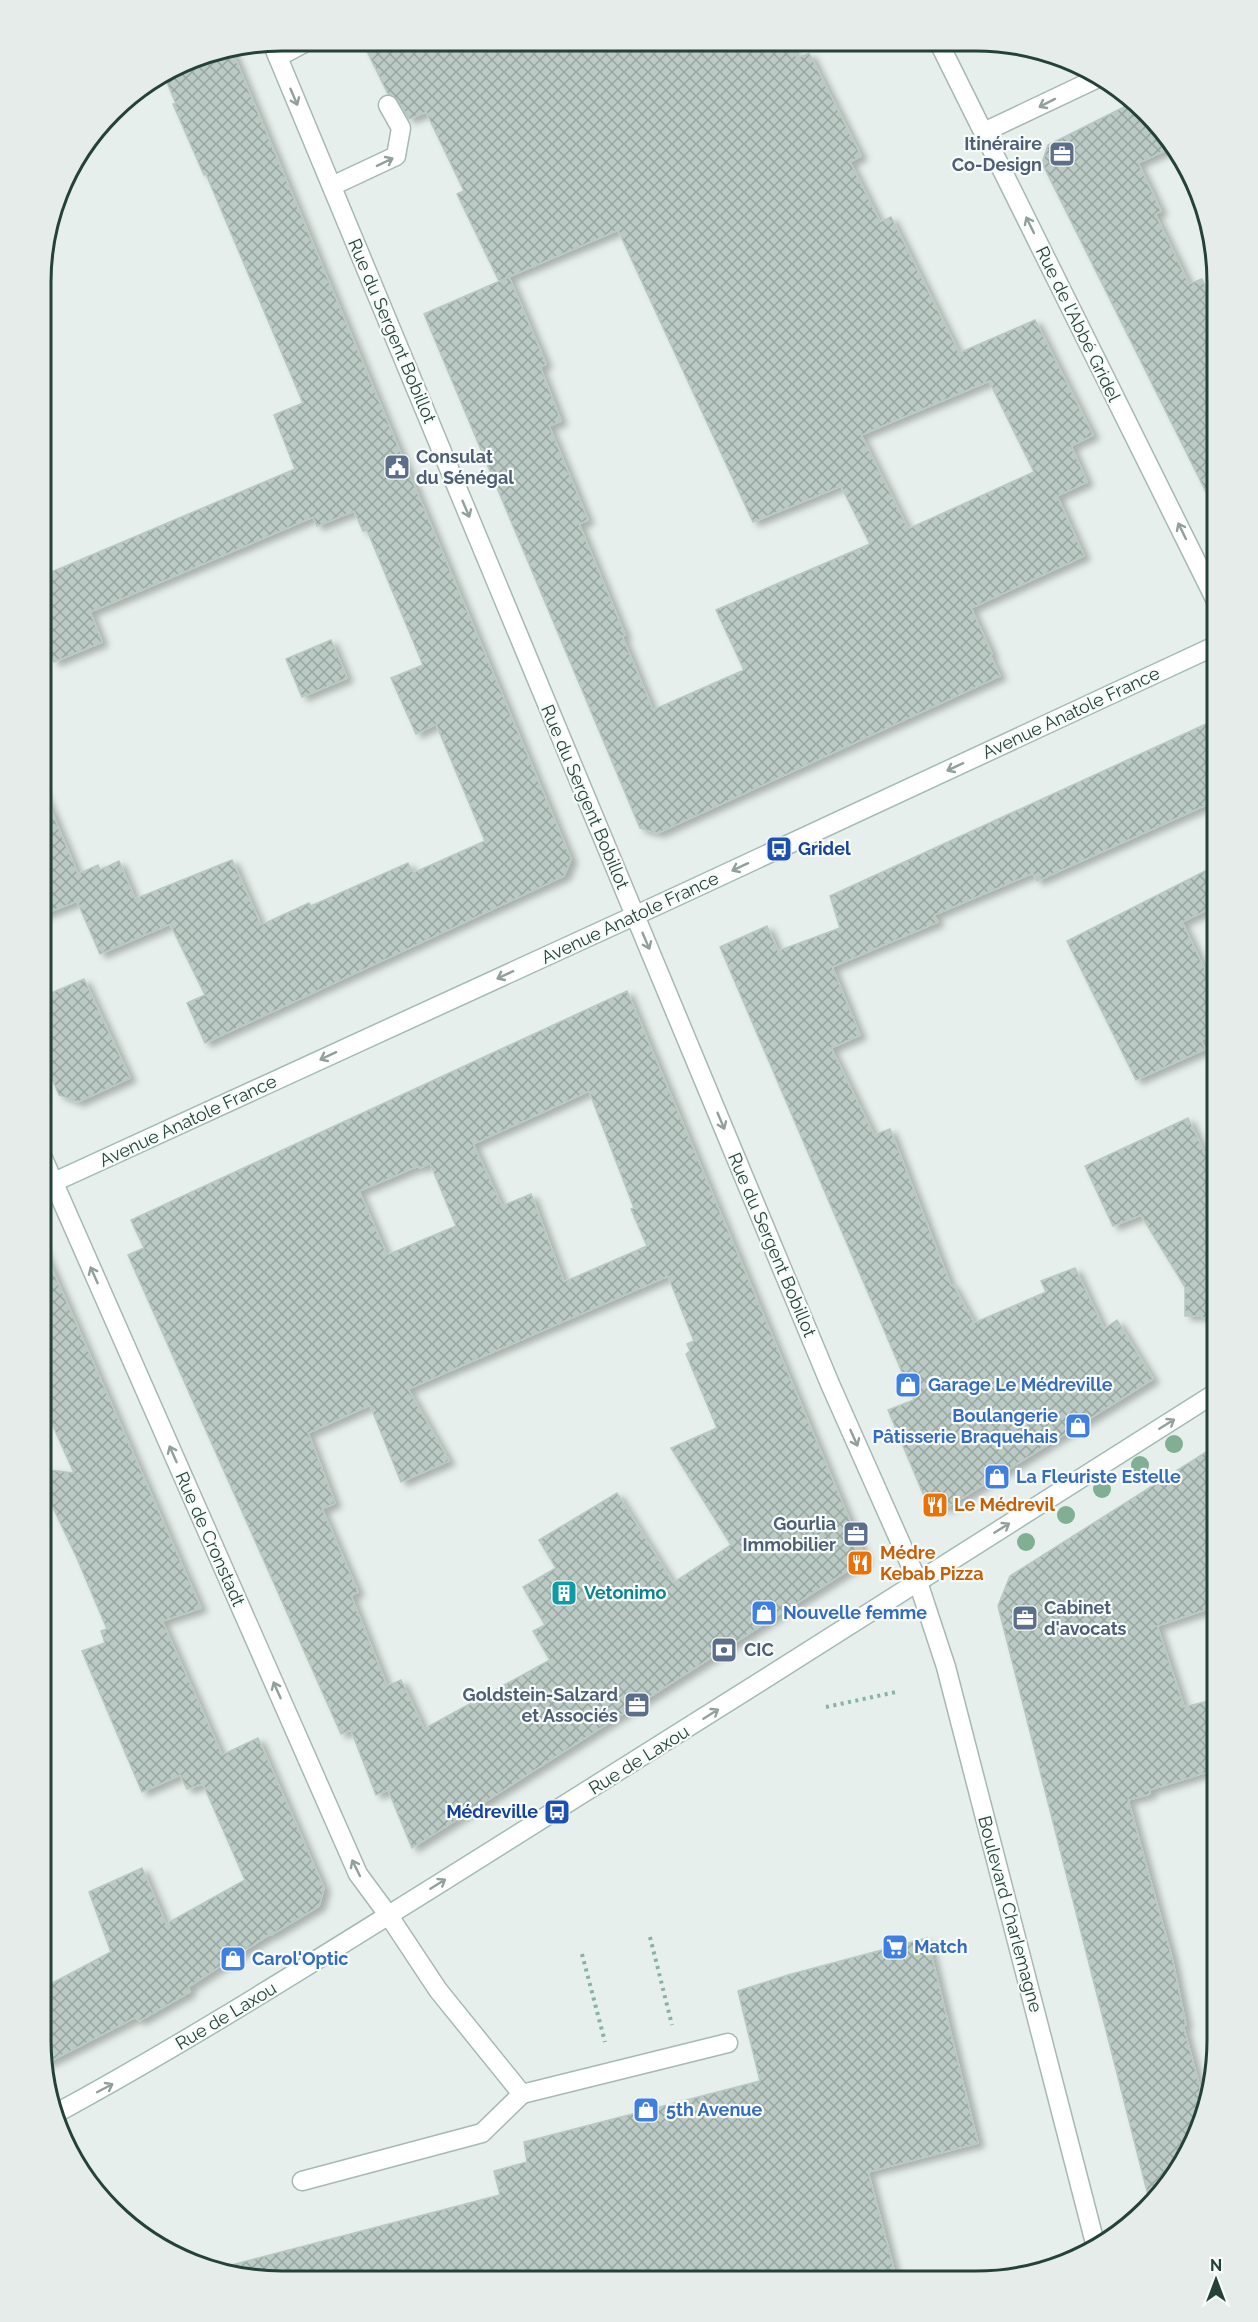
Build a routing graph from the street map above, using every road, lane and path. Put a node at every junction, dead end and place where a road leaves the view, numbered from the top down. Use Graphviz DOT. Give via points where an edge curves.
graph roads {
  1 [pos="275,51"];
  2 [pos="943,51"];
  3 [pos="1090,82"];
  4 [pos="388,105"];
  5 [pos="984,132"];
  6 [pos="332,186"];
  7 [pos="1207,583"];
  8 [pos="1207,650"];
  9 [pos="635,916"];
  10 [pos="51,1184"];
  11 [pos="51,1195"];
  12 [pos="1207,1398"];
  13 [pos="918,1582"];
  14 [pos="896,1692"];
  15 [pos="826,1707"];
  16 [pos="389,1916"];
  17 [pos="650,1937"];
  18 [pos="582,1954"];
  19 [pos="728,2043"];
  20 [pos="680,2055"];
  21 [pos="612,2072"];
  22 [pos="522,2094"];
  23 [pos="62,2110"];
  24 [pos="302,2181"];
  25 [pos="1094,2238"];
  1 -- 6 [label="street, Rue du Sergent Bobillot, one-way"];
  2 -- 5 [label="street, Rue de l'Abbé Gridel"];
  3 -- 5 [label="street, one-way"];
  6 -- 4 [label="street, one-way" via="396,156 401,128"];
  7 -- 5 [label="street, Rue de l'Abbé Gridel, one-way"];
  6 -- 9 [label="street, Rue du Sergent Bobillot, one-way"];
  8 -- 9 [label="street, Avenue Anatole France, one-way"];
  9 -- 10 [label="street, Avenue Anatole France, one-way"];
  9 -- 13 [label="street, Rue du Sergent Bobillot, one-way" via="830,1384"];
  16 -- 11 [label="street, Rue de Cronstadt, one-way" via="358,1874"];
  13 -- 12 [label="street, Rue de Laxou, one-way"];
  16 -- 13 [label="street, Rue de Laxou, one-way"];
  13 -- 25 [label="street, Boulevard Charlemagne" via="949,1679"];
  14 -- 15 [label="path"];
  16 -- 22 [label="street, Rue de Cronstadt" via="438,1990"];
  23 -- 16 [label="street, Rue de Laxou, one-way" via="191,2037"];
  17 -- 20 [label="path"];
  18 -- 21 [label="path"];
  19 -- 20 [label="street"];
  20 -- 21 [label="street"];
  21 -- 22 [label="street"];
  22 -- 24 [label="street" via="482,2133"];
}
